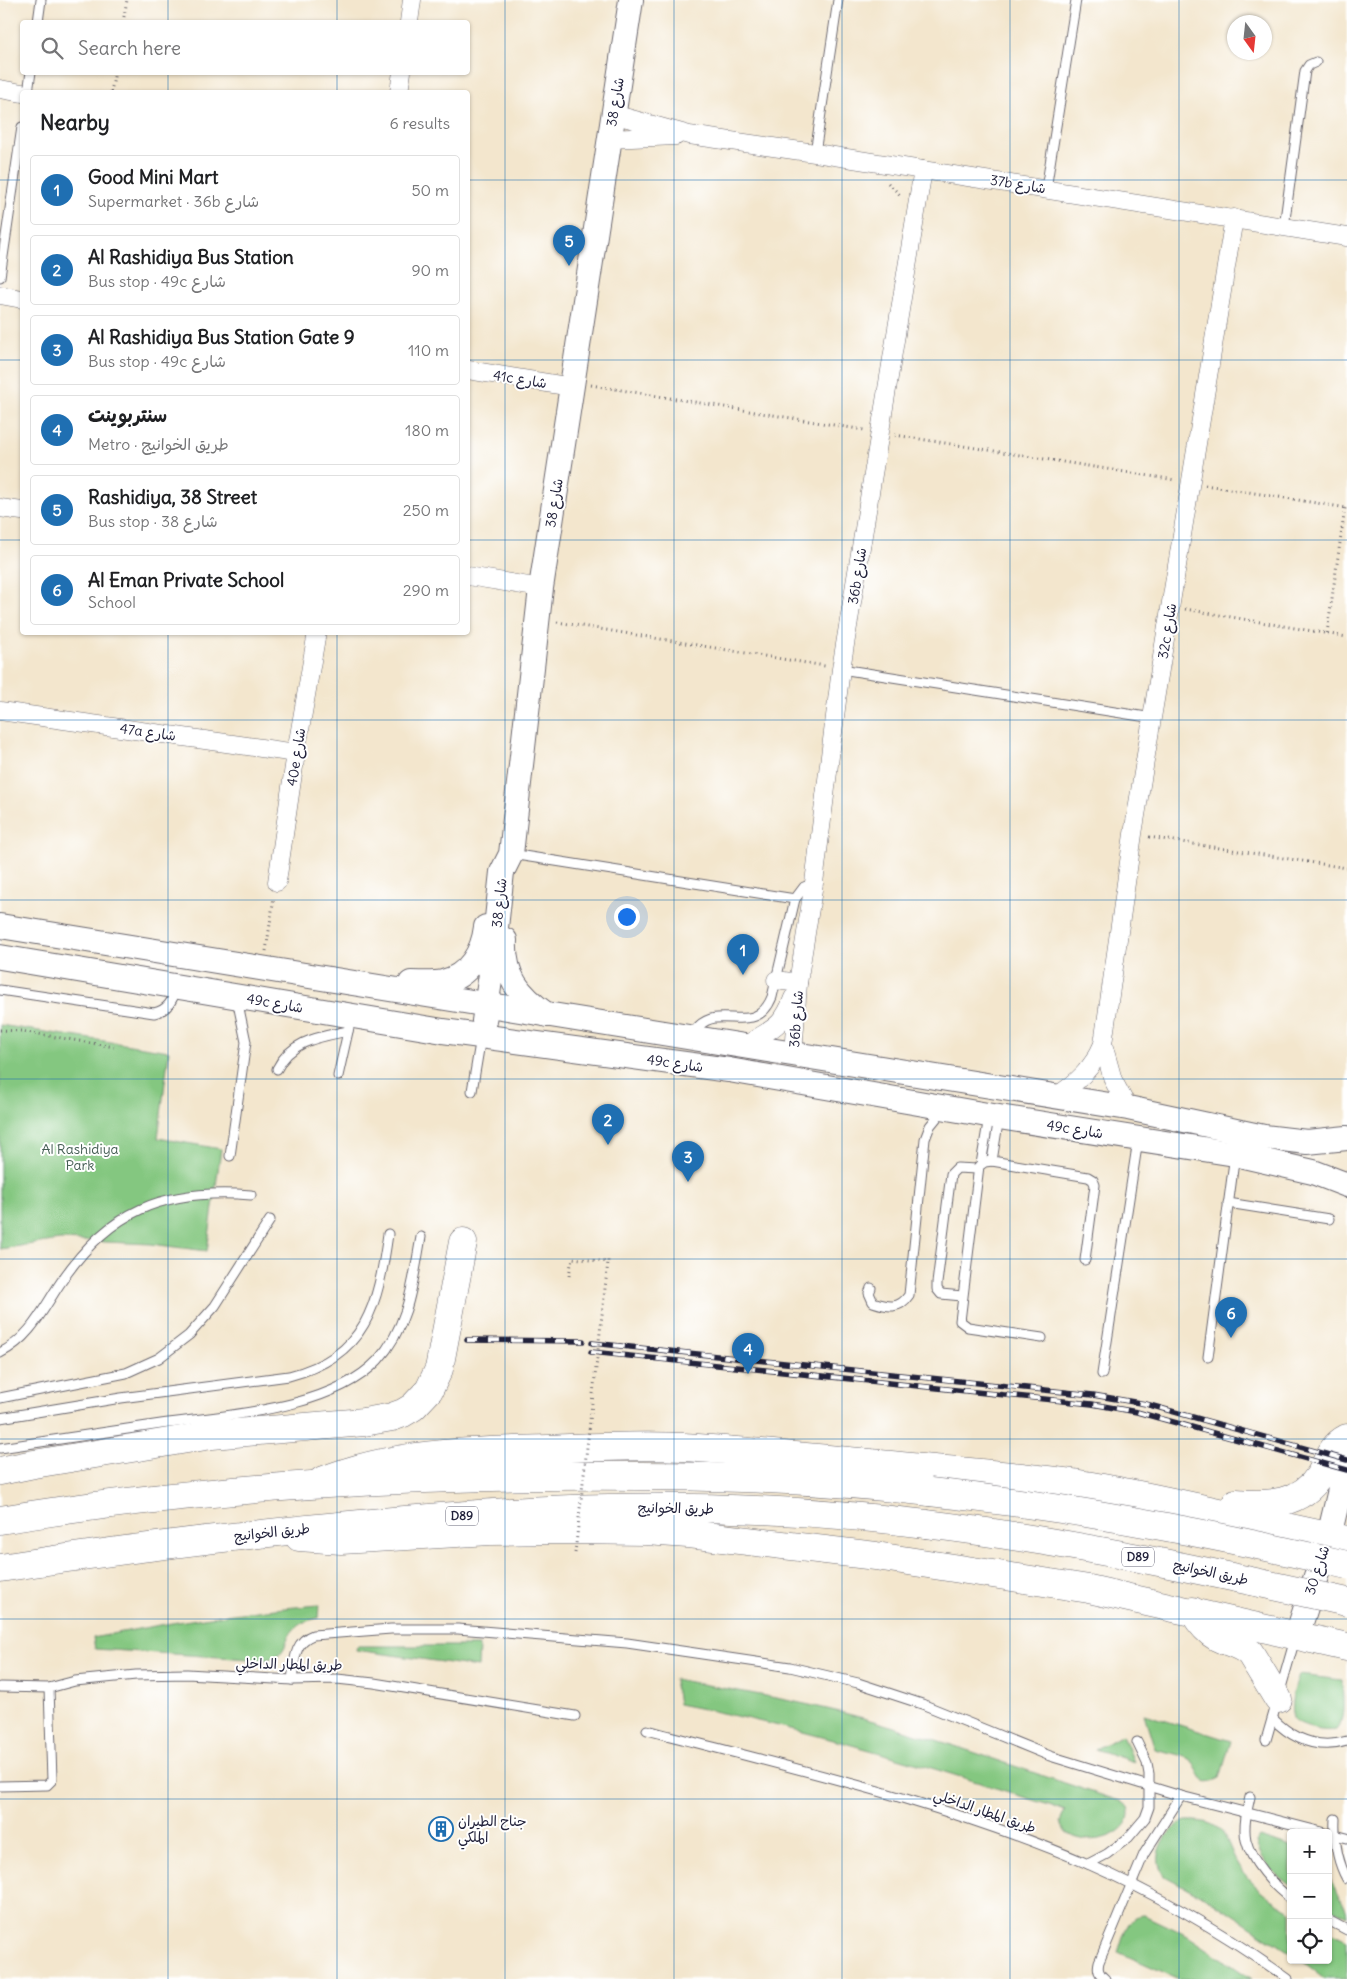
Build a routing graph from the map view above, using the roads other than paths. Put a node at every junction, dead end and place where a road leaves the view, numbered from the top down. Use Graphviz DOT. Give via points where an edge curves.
graph roads {
  1 [pos="41,0"];
  2 [pos="412,0"];
  3 [pos="631,0"];
  4 [pos="838,0"];
  5 [pos="1076,0"];
  6 [pos="38,20"];
  7 [pos="409,20"];
  8 [pos="1316,62"];
  9 [pos="31,75"];
  10 [pos="402,75"];
  11 [pos="0,89"];
  12 [pos="28,90"];
  13 [pos="399,90"];
  14 [pos="20,93"];
  15 [pos="613,114"];
  16 [pos="689,135"];
  17 [pos="610,138"];
  18 [pos="20,141"];
  19 [pos="815,153"];
  20 [pos="923,170"];
  21 [pos="1046,189"];
  22 [pos="1234,218"];
  23 [pos="1284,227"];
  24 [pos="1347,237"];
  25 [pos="0,277"];
  26 [pos="0,295"];
  27 [pos="20,299"];
  28 [pos="470,370"];
  29 [pos="573,385"];
  30 [pos="0,508"];
  31 [pos="20,511"];
  32 [pos="470,576"];
  33 [pos="541,588"];
  34 [pos="316,635"];
  35 [pos="841,669"];
  36 [pos="0,711"];
  37 [pos="1153,718"];
  38 [pos="296,753"];
  39 [pos="511,854"];
  40 [pos="277,882"];
  41 [pos="814,883"];
  42 [pos="795,899"];
  43 [pos="0,926"];
  44 [pos="0,957"];
  45 [pos="195,958"];
  46 [pos="45,964"];
  47 [pos="776,980"];
  48 [pos="798,983"];
  49 [pos="178,987"];
  50 [pos="385,989"];
  51 [pos="0,990"];
  52 [pos="236,996"];
  53 [pos="486,1005"];
  54 [pos="547,1015"];
  55 [pos="350,1024"];
  56 [pos="481,1036"];
  57 [pos="691,1038"];
  58 [pos="1103,1044"];
  59 [pos="744,1047"];
  60 [pos="793,1055"];
  61 [pos="278,1069"];
  62 [pos="729,1070"];
  63 [pos="338,1076"];
  64 [pos="472,1091"];
  65 [pos="1055,1097"];
  66 [pos="944,1108"];
  67 [pos="1128,1108"];
  68 [pos="994,1116"];
  69 [pos="1138,1140"];
  70 [pos="1345,1140"];
  71 [pos="1239,1144"];
  72 [pos="230,1156"];
  73 [pos="992,1161"];
  74 [pos="979,1166"];
  75 [pos="1343,1181"];
  76 [pos="251,1196"];
  77 [pos="1228,1203"];
  78 [pos="1329,1219"];
  79 [pos="270,1220"];
  80 [pos="388,1234"];
  81 [pos="421,1237"];
  82 [pos="463,1242"];
  83 [pos="1085,1260"];
  84 [pos="871,1288"];
  85 [pos="962,1296"];
  86 [pos="1042,1338"];
  87 [pos="0,1352"];
  88 [pos="1208,1357"];
  89 [pos="1102,1374"];
  90 [pos="0,1398"];
  91 [pos="0,1418"];
  92 [pos="1347,1438"];
  93 [pos="1347,1446"];
  94 [pos="0,1448"];
  95 [pos="0,1471"];
  96 [pos="316,1484"];
  97 [pos="1178,1502"];
  98 [pos="0,1520"];
  99 [pos="279,1532"];
  100 [pos="1338,1538"];
  101 [pos="1347,1565"];
  102 [pos="0,1568"];
  103 [pos="1347,1602"];
  104 [pos="1193,1611"];
  105 [pos="1297,1635"];
  106 [pos="1347,1646"];
  107 [pos="292,1680"];
  108 [pos="0,1687"];
  109 [pos="49,1688"];
  110 [pos="1275,1709"];
  111 [pos="575,1716"];
  112 [pos="647,1730"];
  113 [pos="1266,1740"];
  114 [pos="1136,1742"];
  115 [pos="1347,1742"];
  116 [pos="0,1786"];
  117 [pos="1150,1786"];
  118 [pos="1181,1796"];
  119 [pos="1250,1797"];
  120 [pos="1246,1813"];
  121 [pos="1335,1820"];
  122 [pos="1310,1829"];
  123 [pos="1332,1829"];
  124 [pos="1332,1834"];
  125 [pos="1347,1838"];
  126 [pos="1332,1841"];
  127 [pos="1088,1864"];
  128 [pos="1347,1879"];
  129 [pos="1132,1884"];
  130 [pos="1287,1896"];
  131 [pos="1332,1922"];
  132 [pos="1347,1930"];
  133 [pos="1106,1979"];
  134 [pos="1288,1979"];
  1 -- 6 [label="lane"];
  2 -- 7 [label="street"];
  3 -- 15 [label="street, شارع 38"];
  4 -- 19 [label="lane"];
  5 -- 21 [label="lane"];
  8 -- 23 [label="lane" via="1305,71"];
  9 -- 12 [label="lane"];
  10 -- 13 [label="street"];
  11 -- 14 [label="street"];
  15 -- 16 [label="street, 37b شارع"];
  15 -- 17 [label="street, شارع 38"];
  16 -- 17 [label="street, 37b شارع"];
  16 -- 19 [label="street, 37b شارع"];
  17 -- 29 [label="street, شارع 38"];
  18 -- 25 [label="lane"];
  19 -- 20 [label="street, 37b شارع"];
  20 -- 21 [label="street, 37b شارع"];
  20 -- 35 [label="street, 36b شارع"];
  21 -- 22 [label="street, 37b شارع"];
  22 -- 23 [label="street, 37b شارع"];
  22 -- 37 [label="street, 32c شارع"];
  23 -- 24 [label="street, 37b شارع"];
  26 -- 27 [label="street"];
  28 -- 29 [label="street, 41c شارع"];
  29 -- 33 [label="street, شارع 38"];
  30 -- 31 [label="street"];
  32 -- 33 [label="street"];
  33 -- 39 [label="street, شارع 38"];
  34 -- 38 [label="street, 40e شارع"];
  35 -- 37 [label="lane"];
  35 -- 41 [label="street, 36b شارع"];
  36 -- 38 [label="street, 47a شارع"];
  37 -- 58 [label="street, 32c شارع"];
  38 -- 40 [label="street, 40e شارع"];
  39 -- 42 [label="lane"];
  39 -- 50 [label="street" via="499,863 493,873 485,937 470,966 443,982"];
  39 -- 53 [label="street, شارع 38" via="502,872"];
  39 -- 54 [label="street" via="512,877 504,951 506,964 518,989"];
  41 -- 42 [label="lane" via="804,887"];
  41 -- 48 [label="street, 36b شارع"];
  42 -- 47 [label="lane"];
  43 -- 45 [label="street, 49c شارع"];
  44 -- 46 [label="street, 49c شارع"];
  45 -- 46 [label="street" via="122,955 49,943 41,950"];
  45 -- 50 [label="street, 49c شارع"];
  46 -- 49 [label="street, 49c شارع"];
  47 -- 48 [label="street"];
  47 -- 57 [label="lane" via="770,1004 760,1014 747,1019 706,1021 699,1025"];
  48 -- 59 [label="street, 36b شارع" via="781,1022"];
  48 -- 60 [label="street, 36b شارع"];
  49 -- 51 [label="lane" via="165,1009 154,1013"];
  49 -- 52 [label="street, 49c شارع"];
  50 -- 53 [label="street, 49c شارع"];
  52 -- 55 [label="street, 49c شارع"];
  52 -- 72 [label="lane" via="246,1042"];
  53 -- 54 [label="street, 49c شارع"];
  53 -- 56 [label="street, شارع 38"];
  54 -- 57 [label="street, 49c شارع"];
  55 -- 56 [label="street, 49c شارع"];
  55 -- 61 [label="lane" via="299,1044 285,1055"];
  55 -- 63 [label="lane"];
  56 -- 62 [label="street, 49c شارع"];
  56 -- 64 [label="lane"];
  57 -- 59 [label="street, 49c شارع"];
  58 -- 65 [label="street, 32c شارع" via="1087,1072"];
  58 -- 67 [label="street, 32c شارع" via="1113,1080"];
  59 -- 60 [label="street, 49c شارع"];
  60 -- 62 [label="street" via="775,1068"];
  60 -- 65 [label="street, 49c شارع"];
  62 -- 66 [label="street, 49c شارع"];
  65 -- 67 [label="street, 49c شارع"];
  66 -- 68 [label="street, 49c شارع"];
  66 -- 71 [label="street" via="954,1102 972,1100 1199,1136 1219,1136"];
  66 -- 84 [label="lane" via="930,1126 925,1140 909,1295 901,1304 887,1307 873,1302"];
  67 -- 71 [label="street, 49c شارع"];
  68 -- 69 [label="street, 49c شارع"];
  68 -- 73 [label="lane"];
  68 -- 74 [label="lane"];
  69 -- 71 [label="street, 49c شارع"];
  69 -- 89 [label="lane"];
  70 -- 71 [label="street, 49c شارع"];
  71 -- 75 [label="street, 49c شارع"];
  71 -- 77 [label="lane"];
  73 -- 74 [label="lane"];
  73 -- 83 [label="lane" via="1093,1180"];
  74 -- 85 [label="lane"];
  74 -- 85 [label="lane" via="957,1168 952,1174 937,1283 941,1294"];
  76 -- 87 [label="lane" via="216,1193 184,1196 154,1204 125,1218 88,1247 35,1324"];
  77 -- 78 [label="lane"];
  77 -- 88 [label="lane"];
  79 -- 90 [label="lane" via="215,1306 189,1335 159,1358 126,1373"];
  80 -- 91 [label="lane" via="380,1284 369,1317 349,1344 322,1365 289,1376"];
  81 -- 94 [label="lane" via="401,1328 378,1360 360,1376 334,1390 303,1401 259,1410"];
  82 -- 95 [label="main road" via="439,1369 422,1399 403,1413 364,1422 212,1435"];
  85 -- 86 [label="lane" via="960,1318 964,1326"];
  92 -- 97 [label="main road" via="1333,1449 1314,1482 1287,1500 1273,1505 1206,1500"];
  93 -- 100 [label="street, شارع 30" via="1339,1494"];
  96 -- 97 [label="main road" via="378,1464 478,1452 617,1446 681,1447 1015,1476"];
  96 -- 98 [label="main road" via="130,1501"];
  96 -- 101 [label="main road, bridge" via="514,1477 704,1476 858,1484 1127,1520"];
  97 -- 100 [label="main road"];
  99 -- 102 [label="main road, طريق الخوانيج / D89"];
  99 -- 103 [label="main road, طريق الخوانيج / D89, bridge" via="428,1518 607,1508 788,1511 1046,1540"];
  99 -- 104 [label="main road" via="341,1540 523,1530 688,1534 983,1571"];
  100 -- 105 [label="street, شارع 30"];
  104 -- 105 [label="main road"];
  104 -- 110 [label="main road" via="1207,1630 1250,1652"];
  105 -- 106 [label="main road"];
  105 -- 110 [label="lane"];
  107 -- 109 [label="lane, طريق المطار الداخلي" via="187,1674 136,1675 75,1681"];
  107 -- 111 [label="lane, طريق المطار الداخلي" via="356,1680"];
  107 -- 117 [label="lane" via="298,1646 306,1637 313,1635 391,1629 458,1629 627,1643 790,1667 858,1684 922,1704 1050,1756"];
  108 -- 109 [label="lane, طريق المطار الداخلي"];
  109 -- 116 [label="lane" via="52,1780 44,1785"];
  110 -- 113 [label="lane"];
  110 -- 115 [label="lane" via="1286,1732 1301,1741 1319,1745"];
  112 -- 127 [label="lane, طريق المطار الداخلي" via="881,1792 980,1823"];
  114 -- 117 [label="lane" via="1147,1764"];
  117 -- 118 [label="lane"];
  117 -- 127 [label="lane" via="1145,1818 1107,1854"];
  118 -- 120 [label="lane"];
  118 -- 129 [label="lane" via="1149,1845"];
  119 -- 120 [label="lane"];
  120 -- 122 [label="lane"];
  120 -- 130 [label="lane" via="1246,1839 1250,1849 1262,1871"];
  121 -- 123 [label="lane"];
  124 -- 125 [label="lane"];
  126 -- 128 [label="lane"];
  127 -- 129 [label="lane, طريق المطار الداخلي"];
  129 -- 133 [label="lane" via="1099,1962 1100,1975"];
  129 -- 134 [label="lane, طريق المطار الداخلي" via="1206,1924"];
  131 -- 132 [label="lane"];
}
